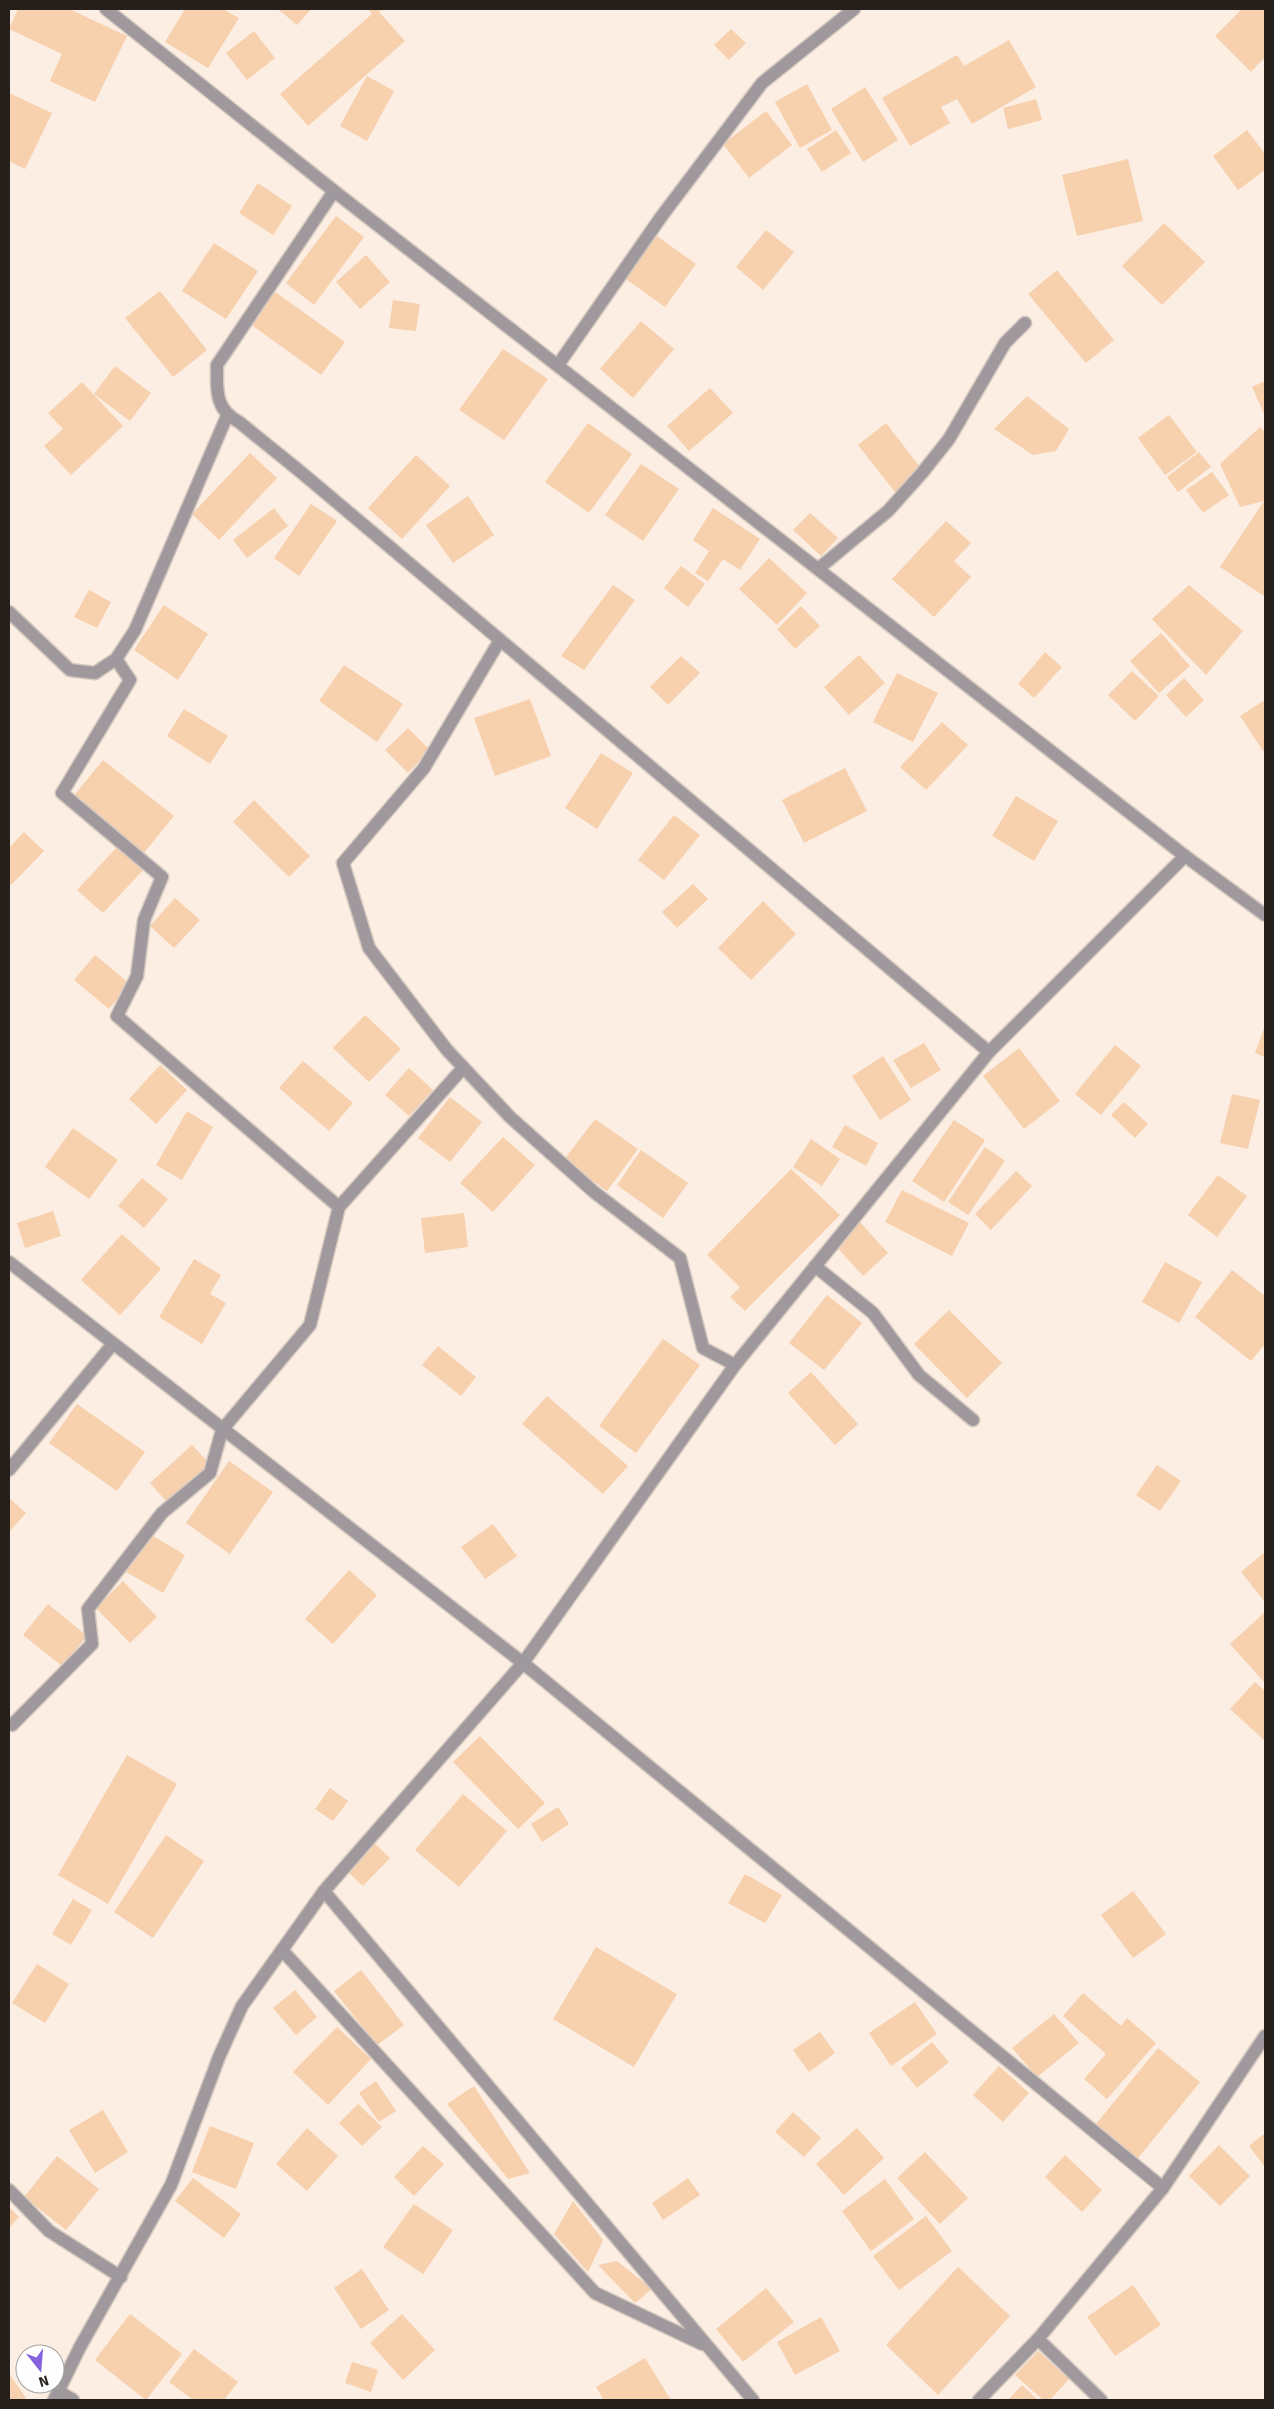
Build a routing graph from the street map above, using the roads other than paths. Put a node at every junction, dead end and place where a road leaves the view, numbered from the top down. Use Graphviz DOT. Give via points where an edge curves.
graph roads {
  1 [pos="106,9"];
  2 [pos="854,9"];
  3 [pos="334,191"];
  4 [pos="1025,323"];
  5 [pos="558,365"];
  6 [pos="227,416"];
  7 [pos="818,569"];
  8 [pos="9,612"];
  9 [pos="500,640"];
  10 [pos="116,659"];
  11 [pos="1185,856"];
  12 [pos="1265,915"];
  13 [pos="989,1052"];
  14 [pos="463,1068"];
  15 [pos="339,1207"];
  16 [pos="9,1262"];
  17 [pos="815,1266"];
  18 [pos="112,1345"];
  19 [pos="735,1365"];
  20 [pos="973,1420"];
  21 [pos="222,1430"];
  22 [pos="9,1470"];
  23 [pos="522,1663"];
  24 [pos="12,1724"];
  25 [pos="324,1891"];
  26 [pos="282,1950"];
  27 [pos="1265,2036"];
  28 [pos="1163,2188"];
  29 [pos="9,2190"];
  30 [pos="121,2277"];
  31 [pos="1038,2339"];
  32 [pos="707,2346"];
  33 [pos="56,2396"];
  34 [pos="73,2400"];
  35 [pos="753,2400"];
  36 [pos="979,2400"];
  37 [pos="1101,2400"];
  1 -- 3 [label="street"];
  2 -- 5 [label="street" via="762,83 661,217"];
  3 -- 5 [label="street"];
  3 -- 6 [label="street" via="216,365 218,397"];
  4 -- 7 [label="street" via="1005,343 950,439 922,473 888,511"];
  5 -- 7 [label="street"];
  6 -- 9 [label="street" via="239,422"];
  6 -- 10 [label="street" via="151,596 135,630"];
  7 -- 11 [label="street"];
  8 -- 10 [label="street" via="70,670 95,673"];
  9 -- 13 [label="street"];
  9 -- 14 [label="street" via="424,768 343,863 368,948"];
  10 -- 15 [label="street" via="130,680 62,794 162,877 144,920 137,976 117,1016"];
  11 -- 12 [label="street"];
  11 -- 13 [label="street"];
  13 -- 17 [label="street"];
  14 -- 15 [label="street"];
  14 -- 19 [label="street" via="510,1117 594,1192 680,1258 703,1348"];
  15 -- 21 [label="street" via="310,1325"];
  16 -- 18 [label="street"];
  17 -- 19 [label="street"];
  17 -- 20 [label="street" via="874,1313 919,1375"];
  18 -- 21 [label="street"];
  18 -- 22 [label="street"];
  19 -- 23 [label="street"];
  21 -- 23 [label="street"];
  21 -- 24 [label="street" via="210,1473 162,1513 88,1609 92,1644"];
  23 -- 25 [label="street"];
  23 -- 28 [label="street"];
  25 -- 26 [label="street"];
  25 -- 32 [label="street"];
  26 -- 30 [label="street" via="242,2006 219,2057 171,2185"];
  26 -- 32 [label="street" via="595,2293"];
  27 -- 28 [label="street"];
  28 -- 31 [label="street"];
  29 -- 30 [label="street" via="48,2231"];
  30 -- 33 [label="street"];
  31 -- 36 [label="street"];
  31 -- 37 [label="street"];
  32 -- 35 [label="street"];
  33 -- 34 [label="street"];
}
